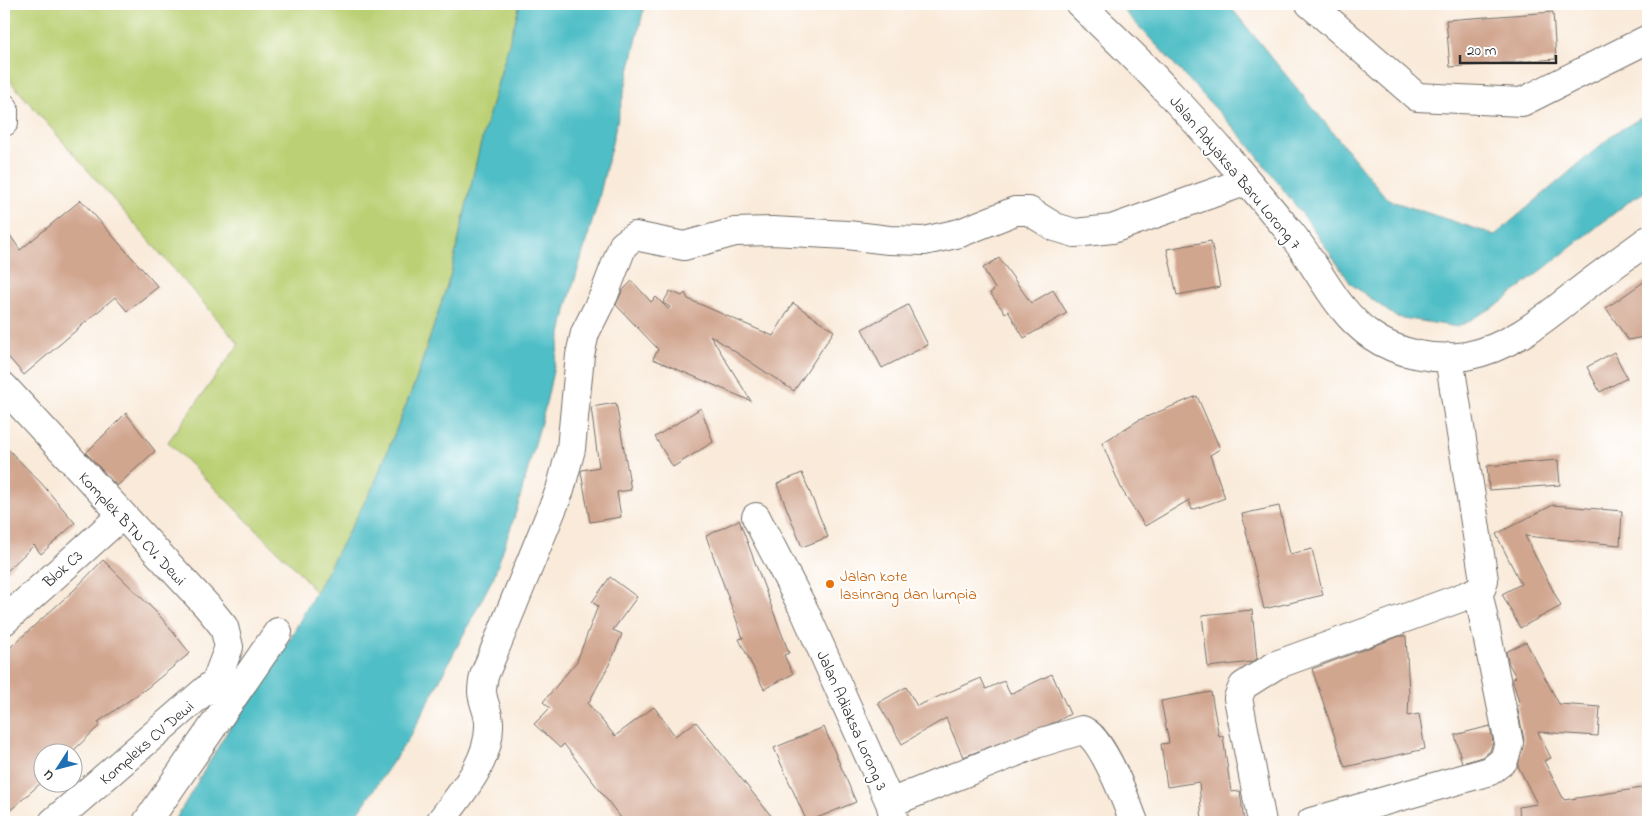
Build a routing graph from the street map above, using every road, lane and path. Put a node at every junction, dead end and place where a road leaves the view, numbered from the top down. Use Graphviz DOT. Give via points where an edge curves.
graph roads {
  1 [pos="1080,4"];
  2 [pos="1310,4"];
  3 [pos="1648,39"];
  4 [pos="4,108"];
  5 [pos="4,122"];
  6 [pos="1247,181"];
  7 [pos="1648,240"];
  8 [pos="1449,357"];
  9 [pos="4,387"];
  10 [pos="121,516"];
  11 [pos="756,517"];
  12 [pos="1478,591"];
  13 [pos="4,621"];
  14 [pos="278,632"];
  15 [pos="216,680"];
  16 [pos="892,813"];
  17 [pos="53,822"];
  18 [pos="147,822"];
  19 [pos="440,822"];
  20 [pos="1134,822"];
  21 [pos="1262,822"];
  22 [pos="1311,822"];
  1 -- 6 [label="street, Jalan Adyaksa Baru Lorong 7" via="1169,92"];
  2 -- 3 [label="street" via="1417,97 1522,102"];
  4 -- 5 [label="street"];
  6 -- 8 [label="street, Jalan Adyaksa Baru Lorong 7" via="1292,234 1336,300 1370,335 1393,348 1416,355"];
  6 -- 19 [label="street" via="1112,229 1075,232 1055,228 1029,211 1015,211 960,232 924,241 772,230 735,232 684,246 635,236 623,245 585,333 571,449 560,490 484,676 482,692 489,713 489,728 480,764"];
  7 -- 8 [label="street, Jalan Adyaksa Baru Lorong 7" via="1510,341 1467,356"];
  8 -- 12 [label="street" via="1484,580"];
  9 -- 10 [label="street, Komplek BTN CV. Dewi"];
  10 -- 13 [label="street, Blok C3"];
  10 -- 15 [label="street, Komplek BTN CV. Dewi" via="224,627 229,647"];
  11 -- 16 [label="street, Jalan Adiaksa Lorong 3" via="805,612"];
  12 -- 21 [label="street" via="1276,664 1243,686 1238,698"];
  12 -- 22 [label="street" via="1509,743 1504,760 1490,771"];
  14 -- 18 [label="street"];
  15 -- 17 [label="street, Kompleks CV Dewi"];
  16 -- 20 [label="street, Jalan Adiaksa Lorong 3" via="1036,744 1082,730 1094,737"];
}
